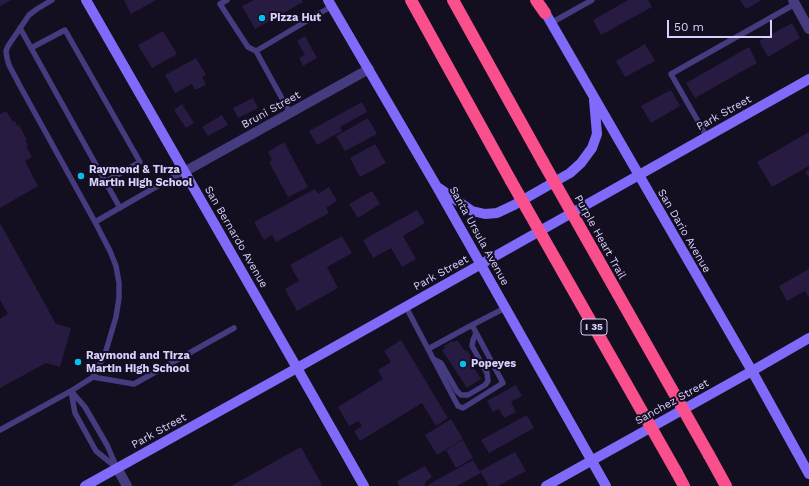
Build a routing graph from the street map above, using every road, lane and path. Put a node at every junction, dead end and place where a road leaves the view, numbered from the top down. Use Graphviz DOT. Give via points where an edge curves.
graph roads {
  1 [pos="52,0"];
  2 [pos="86,0"];
  3 [pos="227,0"];
  4 [pos="411,0"];
  5 [pos="452,0"];
  6 [pos="537,0"];
  7 [pos="592,0"];
  8 [pos="794,2"];
  9 [pos="330,3"];
  10 [pos="548,18"];
  11 [pos="20,28"];
  12 [pos="809,29"];
  13 [pos="31,48"];
  14 [pos="256,51"];
  15 [pos="369,69"];
  16 [pos="809,79"];
  17 [pos="594,97"];
  18 [pos="290,113"];
  19 [pos="707,137"];
  20 [pos="184,172"];
  21 [pos="638,175"];
  22 [pos="105,182"];
  23 [pos="437,187"];
  24 [pos="120,208"];
  25 [pos="95,222"];
  26 [pos="480,265"];
  27 [pos="406,307"];
  28 [pos="505,308"];
  29 [pos="472,325"];
  30 [pos="234,328"];
  31 [pos="476,333"];
  32 [pos="809,338"];
  33 [pos="428,349"];
  34 [pos="433,358"];
  35 [pos="297,368"];
  36 [pos="752,371"];
  37 [pos="93,377"];
  38 [pos="71,391"];
  39 [pos="0,430"];
  40 [pos="592,461"];
  41 [pos="117,468"];
  42 [pos="809,474"];
  43 [pos="85,486"];
  44 [pos="128,486"];
  45 [pos="364,486"];
  46 [pos="546,486"];
  47 [pos="606,486"];
  48 [pos="684,486"];
  49 [pos="726,486"];
  1 -- 11 [label="lane" via="29,15"];
  2 -- 20 [label="main road, San Bernardo Avenue"];
  3 -- 14 [label="lane" via="220,4 248,47"];
  4 -- 48 [label="highway, I 35, bridge"];
  5 -- 49 [label="highway, Purple Heart Trail, bridge"];
  6 -- 10 [label="highway"];
  7 -- 10 [label="lane"];
  8 -- 12 [label="street"];
  8 -- 19 [label="lane" via="671,74"];
  9 -- 14 [label="lane"];
  9 -- 15 [label="main road, Santa Ursula Avenue"];
  10 -- 17 [label="main road, San Dario Avenue"];
  11 -- 13 [label="lane"];
  11 -- 25 [label="lane" via="6,51 9,65"];
  13 -- 22 [label="lane"];
  13 -- 22 [label="lane" via="65,30 140,162"];
  14 -- 18 [label="lane"];
  15 -- 18 [label="street, Bruni Street"];
  15 -- 23 [label="main road, Santa Ursula Avenue"];
  16 -- 19 [label="main road, Park Street"];
  17 -- 21 [label="main road, San Dario Avenue"];
  17 -- 23 [label="main road" via="597,134 592,148 570,173 497,213 472,211"];
  18 -- 20 [label="street, Bruni Street"];
  19 -- 21 [label="main road, Park Street"];
  20 -- 24 [label="lane"];
  20 -- 35 [label="main road, San Bernardo Avenue"];
  21 -- 26 [label="main road, Park Street"];
  21 -- 36 [label="main road, San Dario Avenue"];
  22 -- 24 [label="lane"];
  23 -- 26 [label="main road, Santa Ursula Avenue"];
  24 -- 25 [label="lane"];
  25 -- 37 [label="lane" via="116,266 119,298 105,354"];
  26 -- 27 [label="main road, Park Street"];
  26 -- 28 [label="main road, Santa Ursula Avenue"];
  27 -- 33 [label="lane"];
  27 -- 35 [label="main road, Park Street"];
  28 -- 29 [label="lane"];
  28 -- 40 [label="main road, Santa Ursula Avenue"];
  29 -- 31 [label="lane"];
  29 -- 33 [label="lane"];
  30 -- 37 [label="lane" via="134,384"];
  31 -- 34 [label="lane" via="472,346 487,373 488,381 468,395 461,395 457,391 441,363"];
  31 -- 34 [label="lane" via="503,383 463,408 458,406"];
  32 -- 36 [label="main road, Sanchez Street"];
  33 -- 34 [label="lane"];
  35 -- 41 [label="main road, Park Street"];
  35 -- 45 [label="main road, San Bernardo Avenue"];
  36 -- 40 [label="main road, Sanchez Street"];
  36 -- 42 [label="main road, San Dario Avenue"];
  37 -- 38 [label="lane"];
  38 -- 39 [label="lane"];
  38 -- 41 [label="lane" via="85,407"];
  38 -- 41 [label="lane" via="75,413 96,451"];
  40 -- 46 [label="main road, Sanchez Street"];
  40 -- 47 [label="main road, Santa Ursula Avenue"];
  41 -- 43 [label="main road, Park Street"];
  41 -- 44 [label="street"];
}
